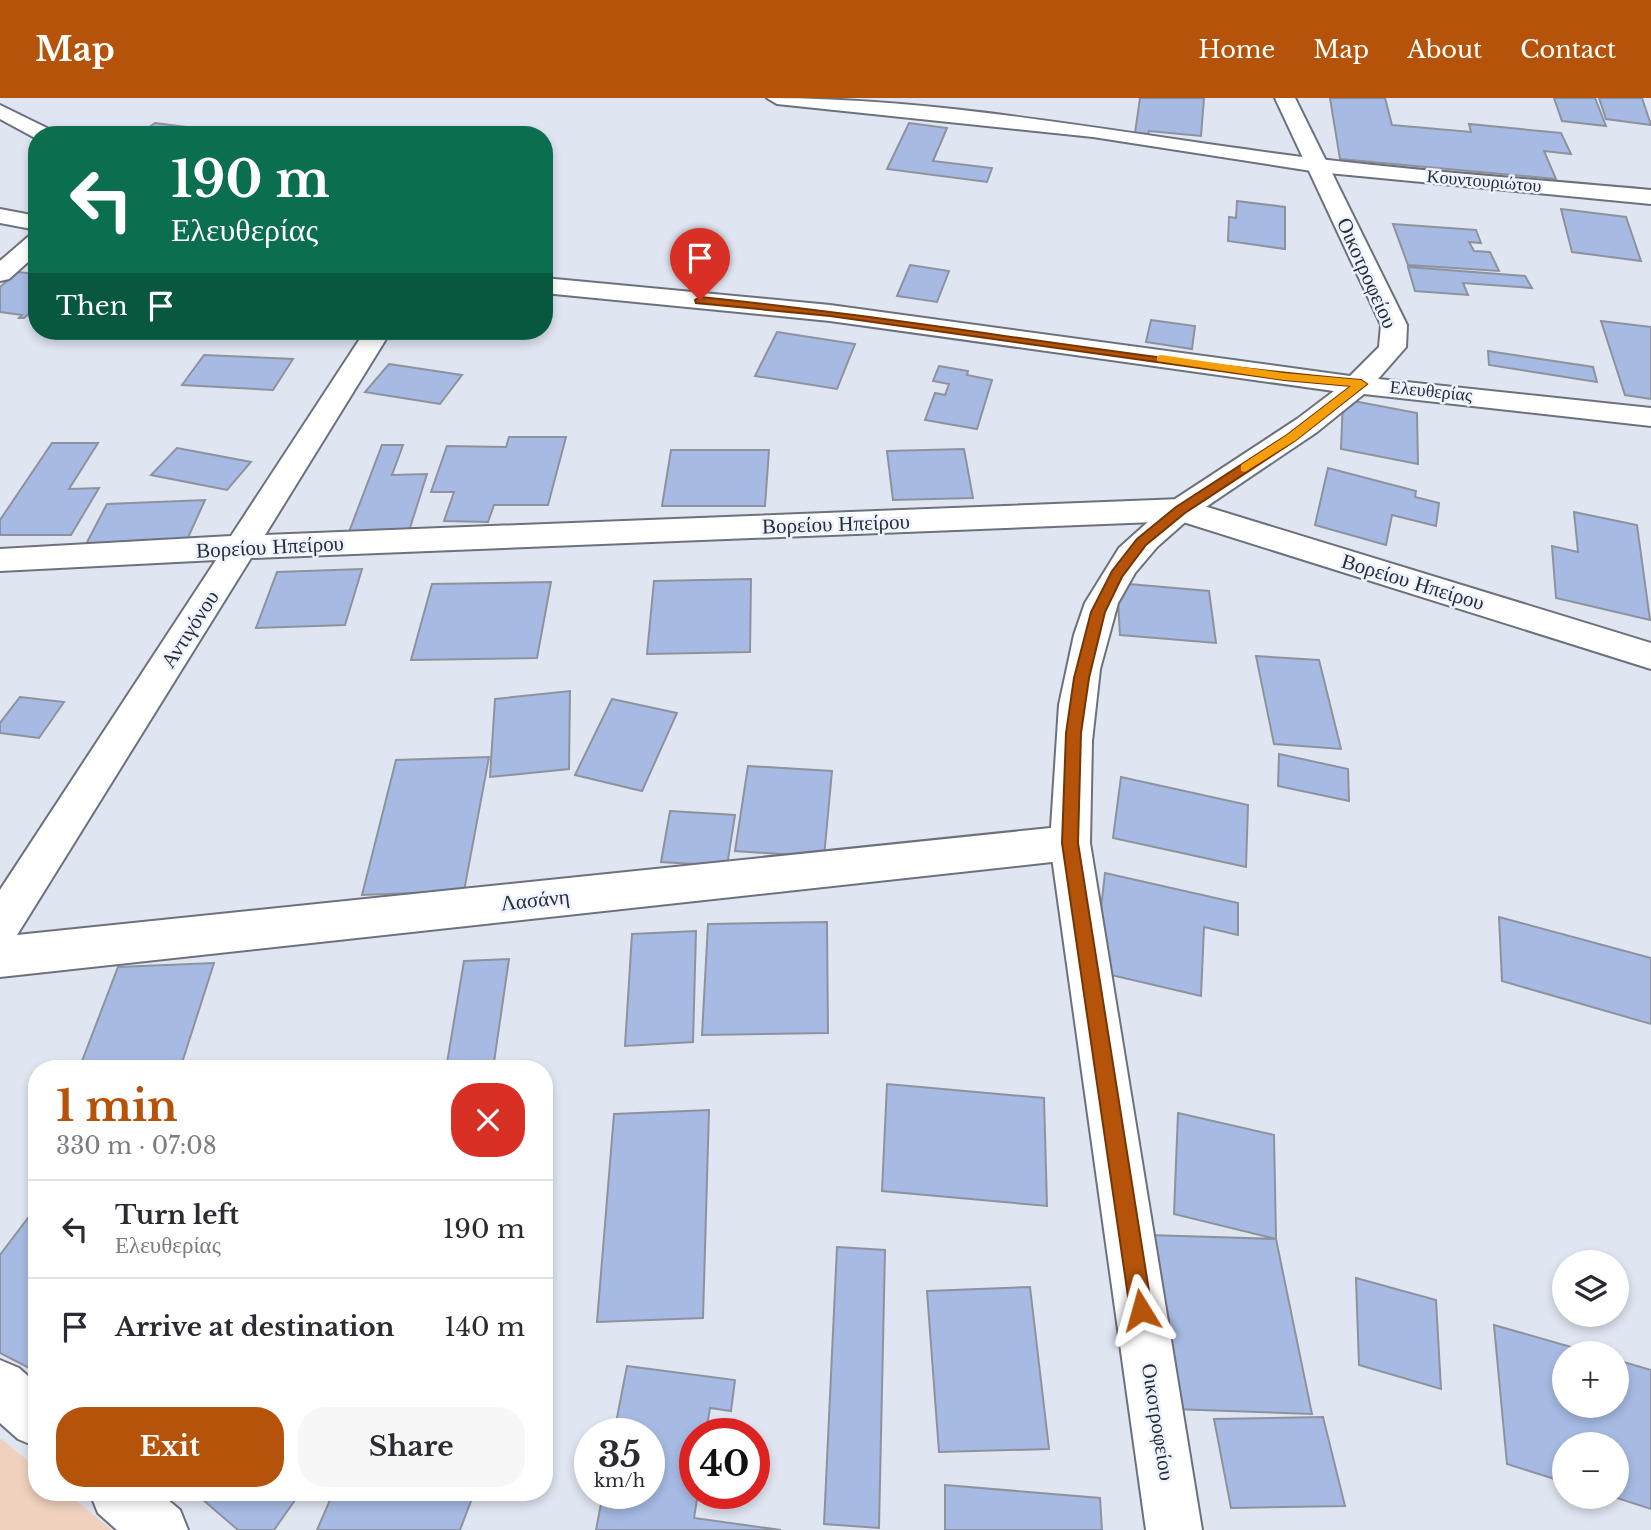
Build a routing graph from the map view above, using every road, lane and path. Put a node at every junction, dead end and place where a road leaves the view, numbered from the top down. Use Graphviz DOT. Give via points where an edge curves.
graph roads {
  1 [pos="776,98"];
  2 [pos="1285,98"];
  3 [pos="0,111"];
  4 [pos="29,126"];
  5 [pos="1318,165"];
  6 [pos="1651,197"];
  7 [pos="0,216"];
  8 [pos="28,221"];
  9 [pos="28,249"];
  10 [pos="0,274"];
  11 [pos="553,286"];
  12 [pos="372,340"];
  13 [pos="1361,384"];
  14 [pos="1651,417"];
  15 [pos="1181,510"];
  16 [pos="243,547"];
  17 [pos="0,560"];
  18 [pos="1651,656"];
  19 [pos="1070,843"];
  20 [pos="0,926"];
  21 [pos="0,957"];
  22 [pos="0,1387"];
  23 [pos="28,1412"];
  24 [pos="127,1501"];
  25 [pos="160,1530"];
  26 [pos="1174,1530"];
  1 -- 5 [label="street, Κουντουριώτου" via="1093,131"];
  2 -- 5 [label="street, Οικοτροφείου"];
  3 -- 4 [label="street"];
  5 -- 6 [label="street, Κουντουριώτου"];
  5 -- 13 [label="street, Οικοτροφείου" via="1394,325 1392,349"];
  7 -- 8 [label="street"];
  9 -- 10 [label="street"];
  11 -- 13 [label="street, Ελευθερίας" via="830,313"];
  12 -- 16 [label="street, Αντιγόνου"];
  13 -- 14 [label="street, Ελευθερίας"];
  13 -- 15 [label="street, Οικοτροφείου" via="1292,438"];
  15 -- 16 [label="street, Βορείου Ηπείρου"];
  15 -- 18 [label="street, Βορείου Ηπείρου"];
  15 -- 19 [label="street, Οικοτροφείου" via="1142,542 1117,575 1098,612 1073,733"];
  16 -- 17 [label="street, Βορείου Ηπείρου"];
  16 -- 20 [label="street, Αντιγόνου"];
  19 -- 21 [label="street, Λασάνη"];
  19 -- 26 [label="street, Οικοτροφείου"];
  22 -- 23 [label="street"];
  24 -- 25 [label="street"];
}
